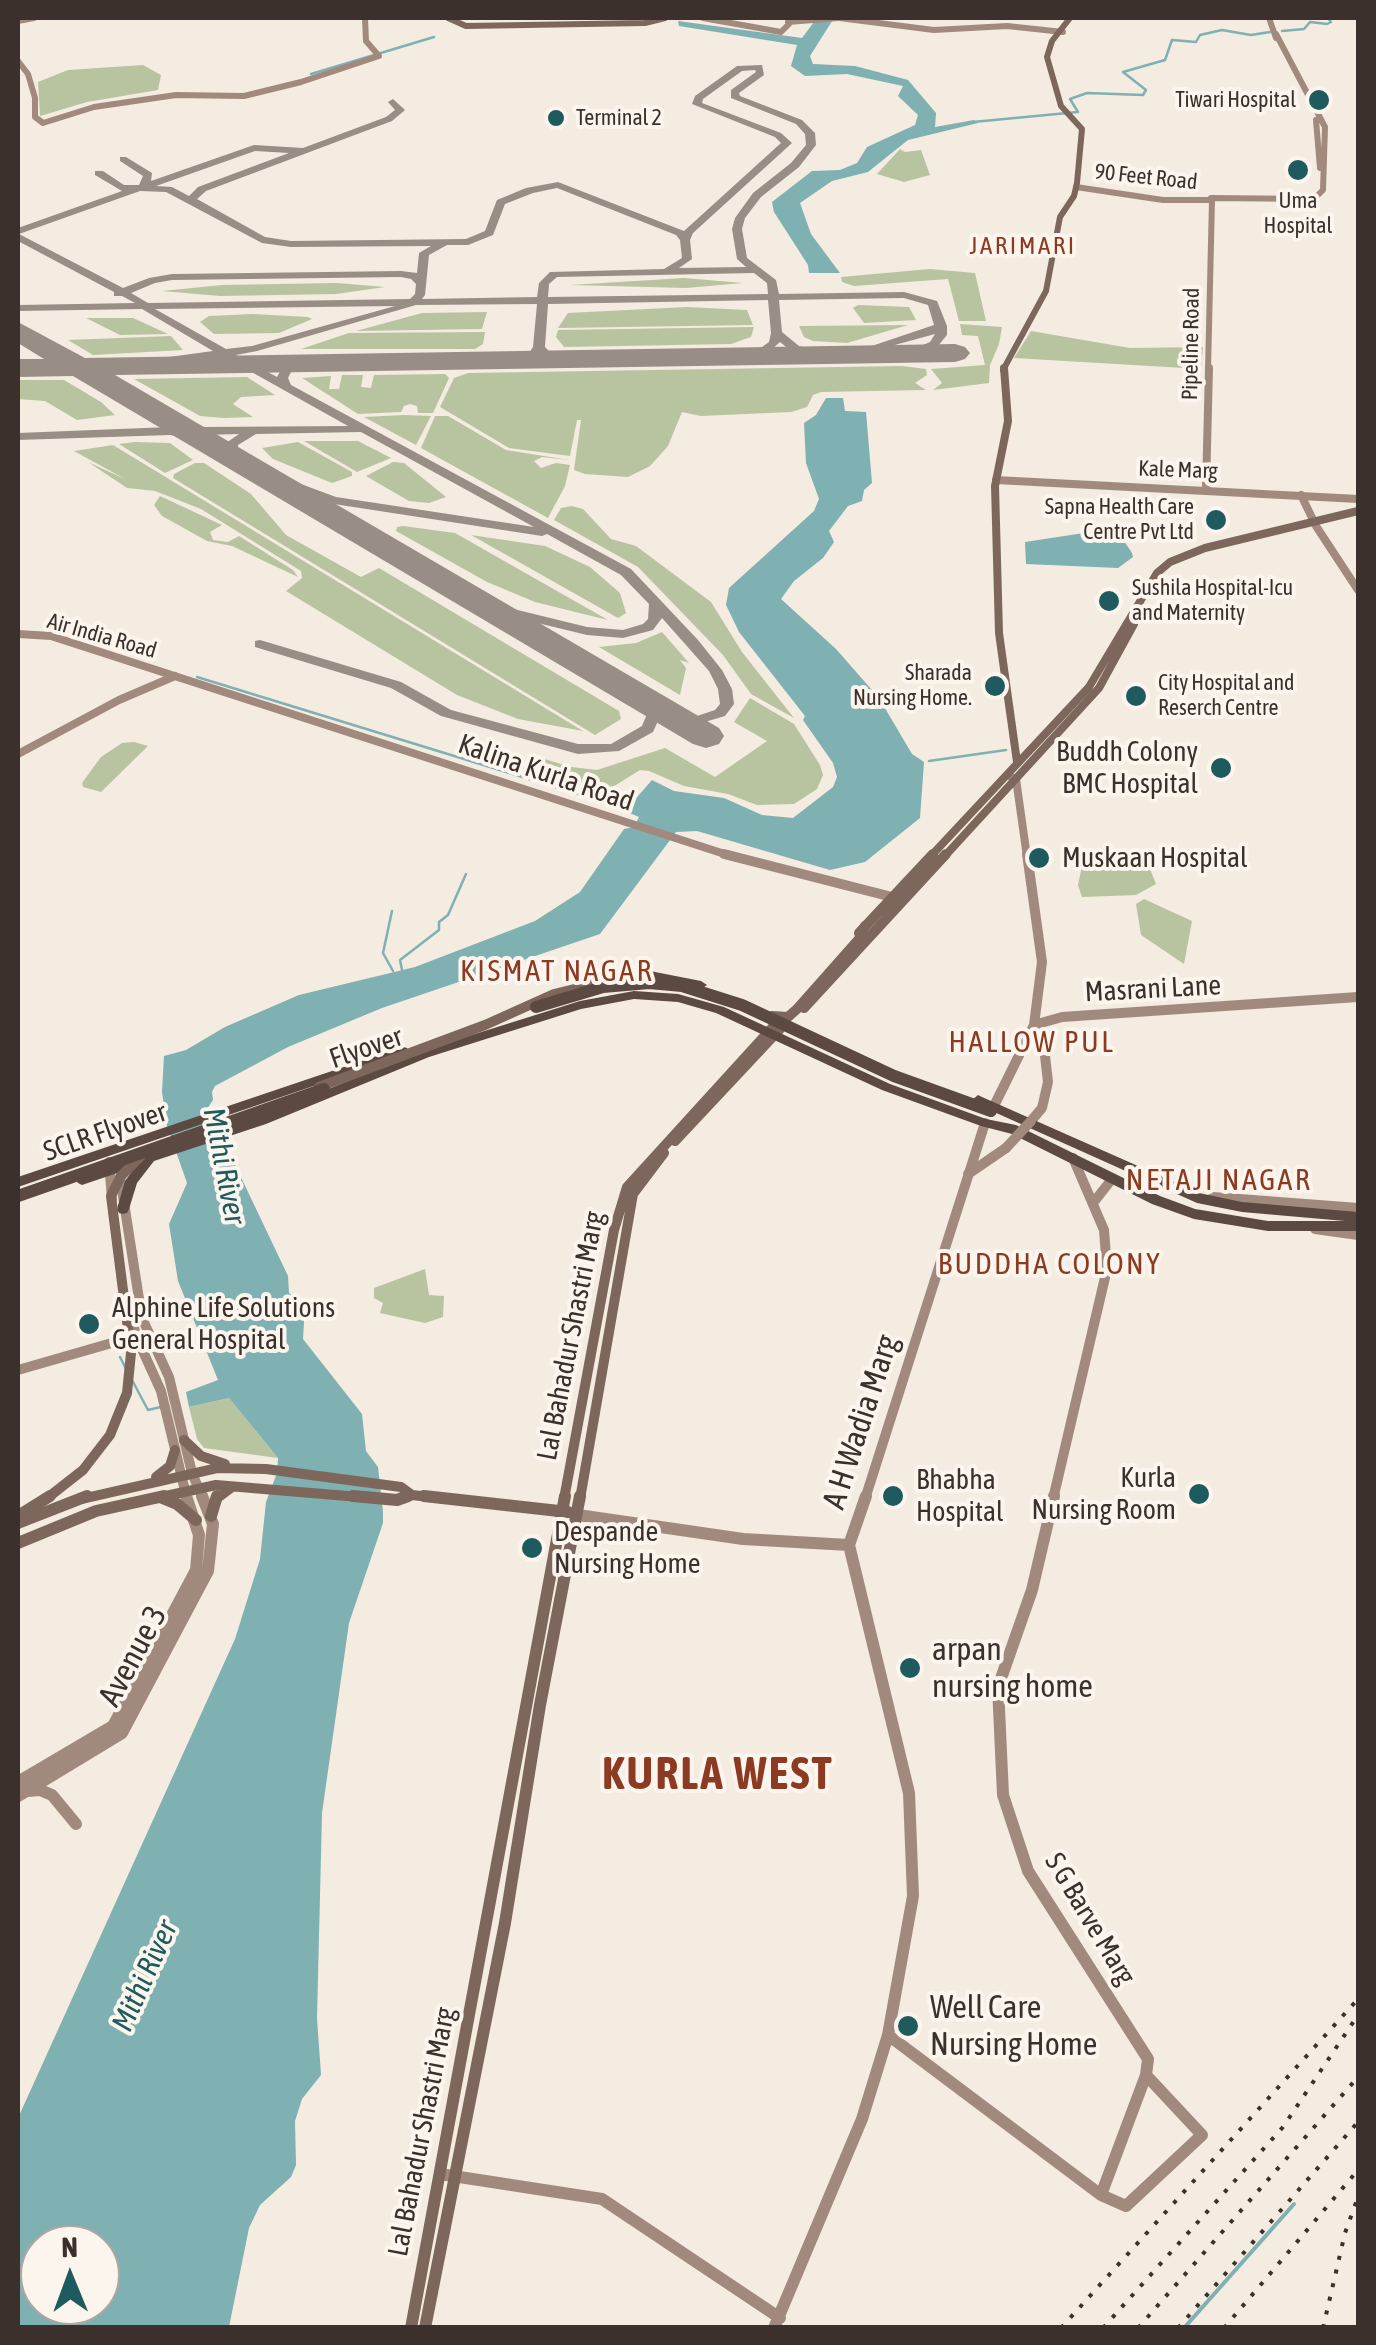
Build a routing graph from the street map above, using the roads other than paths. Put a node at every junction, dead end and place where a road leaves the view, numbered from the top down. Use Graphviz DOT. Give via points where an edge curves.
graph roads {
  1 [pos="34,18"];
  2 [pos="365,18"];
  3 [pos="448,18"];
  4 [pos="665,18"];
  5 [pos="703,18"];
  6 [pos="814,18"];
  7 [pos="838,18"];
  8 [pos="1072,18"];
  9 [pos="18,19"];
  10 [pos="1272,19"];
  11 [pos="793,20"];
  12 [pos="1063,31"];
  13 [pos="18,64"];
  14 [pos="1078,186"];
  15 [pos="1210,199"];
  16 [pos="996,480"];
  17 [pos="1205,480"];
  18 [pos="1302,495"];
  19 [pos="1358,498"];
  20 [pos="1358,513"];
  21 [pos="1316,524"];
  22 [pos="1358,590"];
  23 [pos="18,634"];
  24 [pos="175,676"];
  25 [pos="18,754"];
  26 [pos="1022,764"];
  27 [pos="1010,777"];
  28 [pos="997,799"];
  29 [pos="1019,807"];
  30 [pos="891,897"];
  31 [pos="905,900"];
  32 [pos="865,926"];
  33 [pos="670,977"];
  34 [pos="700,988"];
  35 [pos="665,996"];
  36 [pos="1358,997"];
  37 [pos="538,1010"];
  38 [pos="786,1020"];
  39 [pos="1034,1025"];
  40 [pos="485,1028"];
  41 [pos="766,1037"];
  42 [pos="425,1054"];
  43 [pos="859,1054"];
  44 [pos="374,1061"];
  45 [pos="846,1069"];
  46 [pos="322,1086"];
  47 [pos="710,1098"];
  48 [pos="256,1101"];
  49 [pos="990,1115"];
  50 [pos="264,1118"];
  51 [pos="1021,1123"];
  52 [pos="110,1150"];
  53 [pos="160,1154"];
  54 [pos="1073,1158"];
  55 [pos="115,1169"];
  56 [pos="968,1174"];
  57 [pos="1112,1180"];
  58 [pos="18,1185"];
  59 [pos="18,1198"];
  60 [pos="1094,1203"];
  61 [pos="1358,1208"];
  62 [pos="123,1209"];
  63 [pos="1322,1210"];
  64 [pos="1358,1217"];
  65 [pos="1358,1226"];
  66 [pos="1299,1227"];
  67 [pos="1358,1235"];
  68 [pos="125,1249"];
  69 [pos="136,1336"];
  70 [pos="18,1370"];
  71 [pos="167,1389"];
  72 [pos="180,1445"];
  73 [pos="238,1468"];
  74 [pos="186,1474"];
  75 [pos="141,1483"];
  76 [pos="235,1485"];
  77 [pos="200,1489"];
  78 [pos="184,1492"];
  79 [pos="403,1494"];
  80 [pos="159,1497"];
  81 [pos="563,1511"];
  82 [pos="578,1515"];
  83 [pos="18,1516"];
  84 [pos="210,1516"];
  85 [pos="196,1520"];
  86 [pos="18,1524"];
  87 [pos="18,1542"];
  88 [pos="849,1546"];
  89 [pos="549,1589"];
  90 [pos="564,1591"];
  91 [pos="534,1705"];
  92 [pos="20,1790"];
  93 [pos="76,1824"];
  94 [pos="499,1854"];
  95 [pos="517,1854"];
  96 [pos="888,2035"];
  97 [pos="1147,2067"];
  98 [pos="440,2174"];
  99 [pos="457,2177"];
  100 [pos="1101,2194"];
  101 [pos="777,2323"];
  102 [pos="411,2328"];
  103 [pos="425,2328"];
  1 -- 9 [label="street"];
  2 -- 13 [label="street" via="366,40 376,52 301,82 244,96 164,96 83,108 43,123 35,117 36,98"];
  3 -- 4 [label="main road" via="466,26 645,24"];
  5 -- 11 [label="street" via="776,32"];
  6 -- 7 [label="street"];
  6 -- 11 [label="street"];
  7 -- 12 [label="street" via="934,30"];
  8 -- 12 [label="main road"];
  10 -- 15 [label="street, 90 Feet Road" via="1318,107 1324,147 1320,192 1314,199"];
  12 -- 14 [label="main road" via="1050,58 1087,146"];
  14 -- 15 [label="street, 90 Feet Road" via="1162,200"];
  14 -- 16 [label="main road" via="1076,201 1061,218 1046,292 1002,370 1008,421"];
  15 -- 17 [label="street"];
  16 -- 17 [label="street, Kale Marg"];
  16 -- 26 [label="main road" via="999,633"];
  17 -- 18 [label="street, Kale Marg"];
  18 -- 19 [label="street, Kale Marg"];
  18 -- 21 [label="street"];
  20 -- 21 [label="main road, Lal Bahadur Shastri Marg"];
  21 -- 22 [label="street"];
  21 -- 26 [label="main road, Lal Bahadur Shastri Marg" via="1170,562 1152,578 1089,687"];
  23 -- 24 [label="street, Air India Road" via="51,636"];
  24 -- 25 [label="street"];
  24 -- 30 [label="street, Kalina Kurla Road" via="696,844"];
  26 -- 27 [label="main road, Lal Bahadur Shastri Marg"];
  27 -- 28 [label="main road, Lal Bahadur Shastri Marg"];
  27 -- 29 [label="street"];
  27 -- 30 [label="main road, Lal Bahadur Shastri Marg"];
  28 -- 29 [label="street"];
  28 -- 31 [label="main road, Lal Bahadur Shastri Marg"];
  29 -- 39 [label="street" via="1042,953"];
  30 -- 31 [label="street, Kalina Kurla Road"];
  30 -- 32 [label="main road, Lal Bahadur Shastri Marg"];
  31 -- 38 [label="main road, Lal Bahadur Shastri Marg"];
  32 -- 34 [label="main road, bridge" via="788,1017"];
  32 -- 38 [label="main road, Lal Bahadur Shastri Marg"];
  33 -- 34 [label="highway"];
  33 -- 35 [label="highway"];
  33 -- 40 [label="highway" via="575,985"];
  34 -- 37 [label="highway, bridge" via="618,985"];
  34 -- 49 [label="highway, bridge"];
  34 -- 83 [label="main road, bridge" via="650,978 571,988 485,1026 169,1140 136,1160 114,1188 110,1214 131,1352 128,1393 110,1435 83,1470"];
  35 -- 40 [label="highway" via="593,1001"];
  35 -- 41 [label="highway" via="706,1006"];
  36 -- 39 [label="street, Masrani Lane" via="1062,1017"];
  37 -- 40 [label="highway"];
  37 -- 49 [label="highway, bridge" via="619,992 695,996 890,1082"];
  38 -- 41 [label="main road, Lal Bahadur Shastri Marg"];
  38 -- 43 [label="highway"];
  39 -- 49 [label="street, A H Wadia Marg"];
  39 -- 51 [label="street" via="1048,1082 1042,1108"];
  40 -- 42 [label="highway"];
  40 -- 44 [label="highway"];
  41 -- 45 [label="highway"];
  41 -- 47 [label="main road, Lal Bahadur Shastri Marg"];
  42 -- 46 [label="highway, Flyover"];
  42 -- 50 [label="highway"];
  43 -- 45 [label="highway"];
  43 -- 49 [label="highway"];
  44 -- 46 [label="highway, Flyover"];
  44 -- 48 [label="highway"];
  45 -- 49 [label="highway"];
  46 -- 58 [label="highway, SCLR Flyover"];
  46 -- 59 [label="highway, bridge"];
  47 -- 81 [label="main road, Lal Bahadur Shastri Marg" via="627,1186"];
  47 -- 82 [label="main road, Lal Bahadur Shastri Marg" via="633,1194"];
  48 -- 50 [label="highway"];
  48 -- 52 [label="highway"];
  49 -- 51 [label="highway"];
  49 -- 56 [label="street, A H Wadia Marg"];
  50 -- 53 [label="highway"];
  51 -- 54 [label="highway"];
  51 -- 56 [label="street, bridge" via="1006,1148"];
  51 -- 63 [label="highway" via="1197,1198"];
  52 -- 55 [label="street"];
  52 -- 58 [label="highway"];
  53 -- 55 [label="highway"];
  53 -- 62 [label="highway" via="136,1172"];
  54 -- 57 [label="highway"];
  54 -- 60 [label="street, S G Barve Marg"];
  55 -- 59 [label="highway"];
  55 -- 62 [label="street"];
  55 -- 68 [label="street" via="110,1190"];
  56 -- 88 [label="street, A H Wadia Marg"];
  57 -- 60 [label="street"];
  57 -- 66 [label="highway" via="1194,1214"];
  60 -- 97 [label="street, S G Barve Marg" via="1107,1268 1032,1590 998,1686 1003,1795 1028,1871"];
  61 -- 63 [label="street"];
  62 -- 68 [label="street"];
  63 -- 64 [label="highway"];
  65 -- 66 [label="highway"];
  66 -- 67 [label="street"];
  68 -- 69 [label="street"];
  68 -- 71 [label="street"];
  69 -- 70 [label="street"];
  69 -- 71 [label="street"];
  71 -- 72 [label="street"];
  72 -- 73 [label="main road"];
  72 -- 74 [label="street"];
  72 -- 75 [label="main road" via="166,1471"];
  73 -- 74 [label="main road"];
  73 -- 79 [label="main road"];
  74 -- 75 [label="main road"];
  74 -- 77 [label="street, Avenue 3"];
  74 -- 78 [label="street, Avenue 3"];
  75 -- 86 [label="main road"];
  76 -- 77 [label="main road"];
  76 -- 79 [label="main road"];
  76 -- 84 [label="main road" via="217,1496"];
  77 -- 78 [label="main road"];
  77 -- 84 [label="street, Avenue 3"];
  78 -- 80 [label="main road"];
  78 -- 85 [label="street, Avenue 3"];
  79 -- 81 [label="main road"];
  80 -- 85 [label="main road"];
  80 -- 87 [label="main road" via="96,1511"];
  81 -- 82 [label="main road"];
  81 -- 89 [label="main road, Lal Bahadur Shastri Marg"];
  82 -- 88 [label="street"];
  82 -- 90 [label="main road, Lal Bahadur Shastri Marg"];
  84 -- 92 [label="street, Avenue 3" via="208,1571 122,1732"];
  85 -- 92 [label="street, Avenue 3" via="196,1570 113,1726"];
  88 -- 96 [label="street, A H Wadia Marg" via="909,1792 913,1896"];
  89 -- 90 [label="main road"];
  89 -- 91 [label="main road, Lal Bahadur Shastri Marg"];
  90 -- 91 [label="main road, Lal Bahadur Shastri Marg"];
  91 -- 94 [label="main road, Lal Bahadur Shastri Marg"];
  91 -- 95 [label="main road, Lal Bahadur Shastri Marg"];
  92 -- 93 [label="street" via="52,1795"];
  94 -- 95 [label="main road"];
  94 -- 98 [label="main road, Lal Bahadur Shastri Marg"];
  95 -- 99 [label="main road, Lal Bahadur Shastri Marg"];
  96 -- 100 [label="street"];
  96 -- 101 [label="street, A H Wadia Marg" via="862,2119"];
  97 -- 100 [label="street"];
  97 -- 100 [label="street, S G Barve Marg" via="1202,2135 1126,2206"];
  98 -- 99 [label="street"];
  98 -- 102 [label="main road, Lal Bahadur Shastri Marg"];
  99 -- 101 [label="street" via="602,2198"];
  99 -- 103 [label="main road, Lal Bahadur Shastri Marg"];
}
